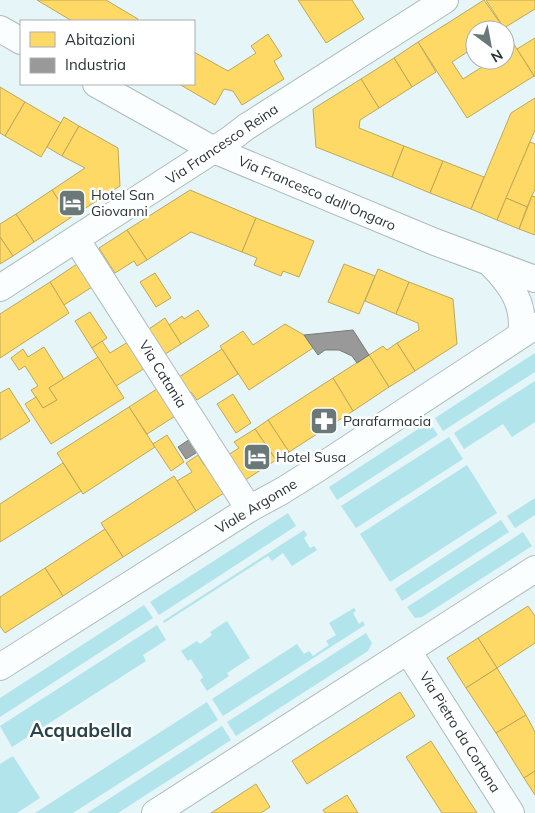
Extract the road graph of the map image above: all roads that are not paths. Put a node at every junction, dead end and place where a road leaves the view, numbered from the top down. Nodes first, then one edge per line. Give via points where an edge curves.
1 (445, 0) edge
2 (0, 29) edge
3 (20, 40) edge
4 (98, 85) edge
5 (214, 150) junction
6 (76, 239) junction
7 (490, 263) junction
8 (535, 280) edge
9 (0, 288) edge
10 (528, 330) edge
11 (249, 509) junction
12 (535, 569) edge
13 (408, 651) junction
14 (0, 667) edge
15 (155, 813) edge
16 (511, 813) edge

1 - 5 street, Via Francesco Reina
2 - 3 street
4 - 5 street, Via Francesco dall'Ongaro
5 - 6 street, Via Francesco Reina
5 - 7 street, Via Francesco dall'Ongaro
6 - 9 street, Via Francesco Reina
6 - 11 street, Via Catania
7 - 8 street, Via Francesco dall'Ongaro
7 - 10 street, Via Francesco dall'Ongaro via 514,294
10 - 11 street, Viale Argonne via 314,471
11 - 14 street, Viale Argonne
12 - 13 street
13 - 15 street
13 - 16 street, Via Pietro da Cortona

